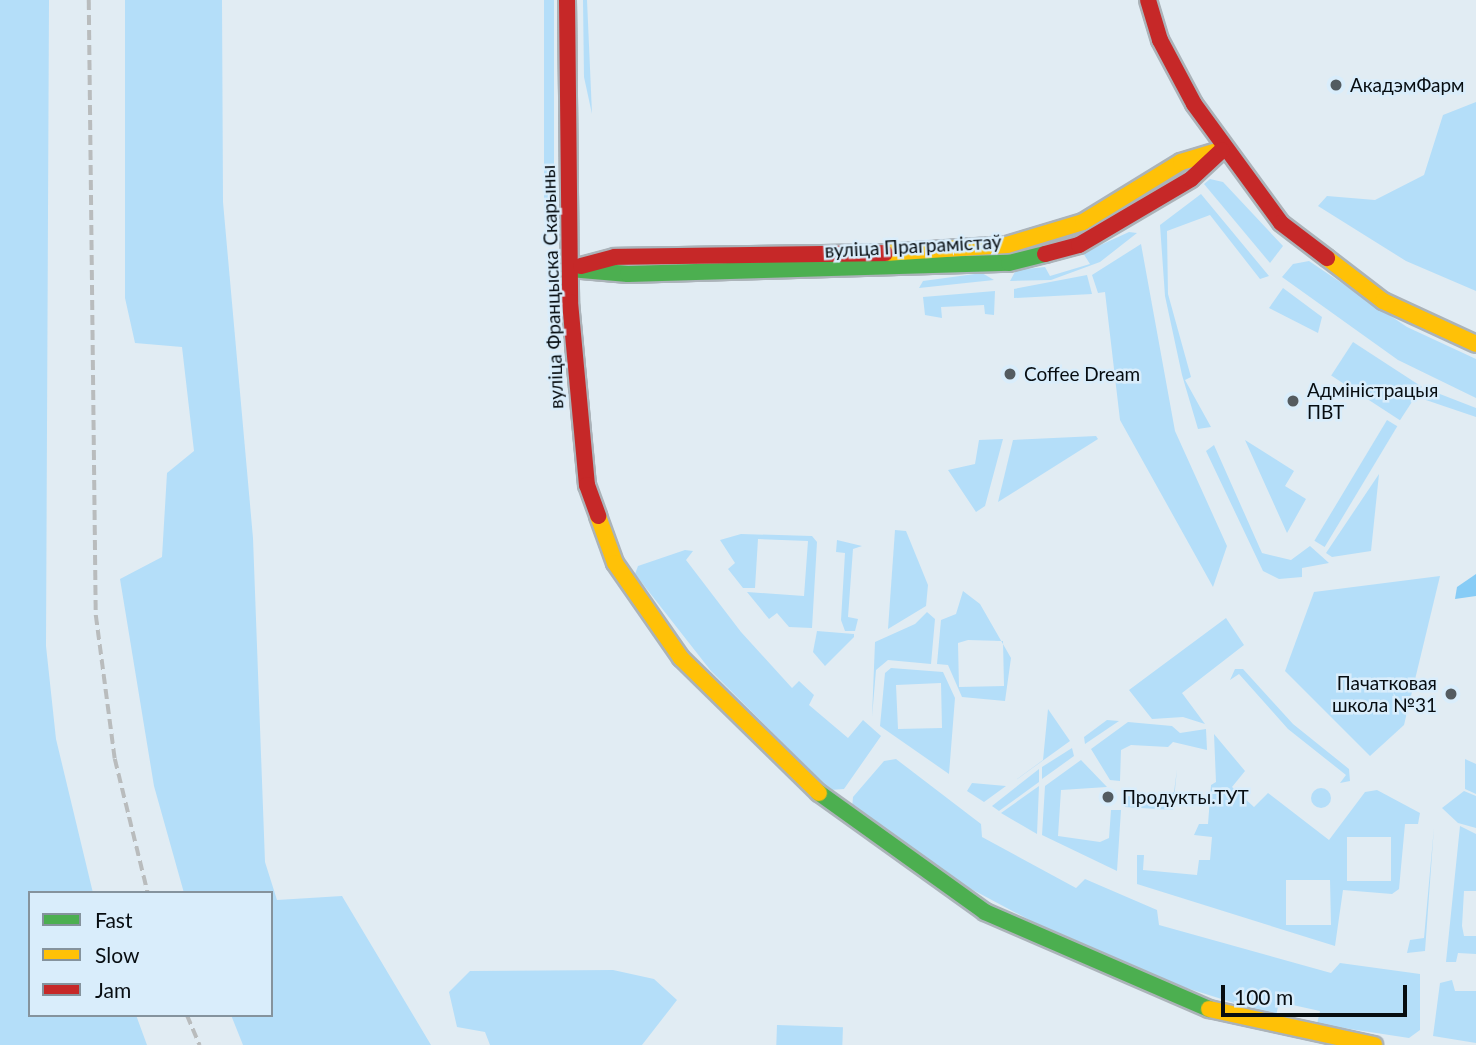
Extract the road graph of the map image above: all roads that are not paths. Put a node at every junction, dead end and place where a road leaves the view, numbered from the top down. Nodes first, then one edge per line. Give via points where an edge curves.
1 (567, 0) edge
2 (1148, 0) edge
3 (1222, 150) junction
4 (570, 269) junction
5 (1476, 344) edge
6 (1374, 1045) edge

1 - 4 main road, вуліца Францыска Скарыны
2 - 3 main road via 1160,40
3 - 4 main road, вуліца Праграмістаў via 1181,162 1083,222 1007,245 939,252 615,257
3 - 5 main road via 1281,223 1315,254 1383,301
4 - 6 main road, вуліца Францыска Скарыны via 574,389 602,537 681,658 770,748 881,845 1046,944 1202,1007

